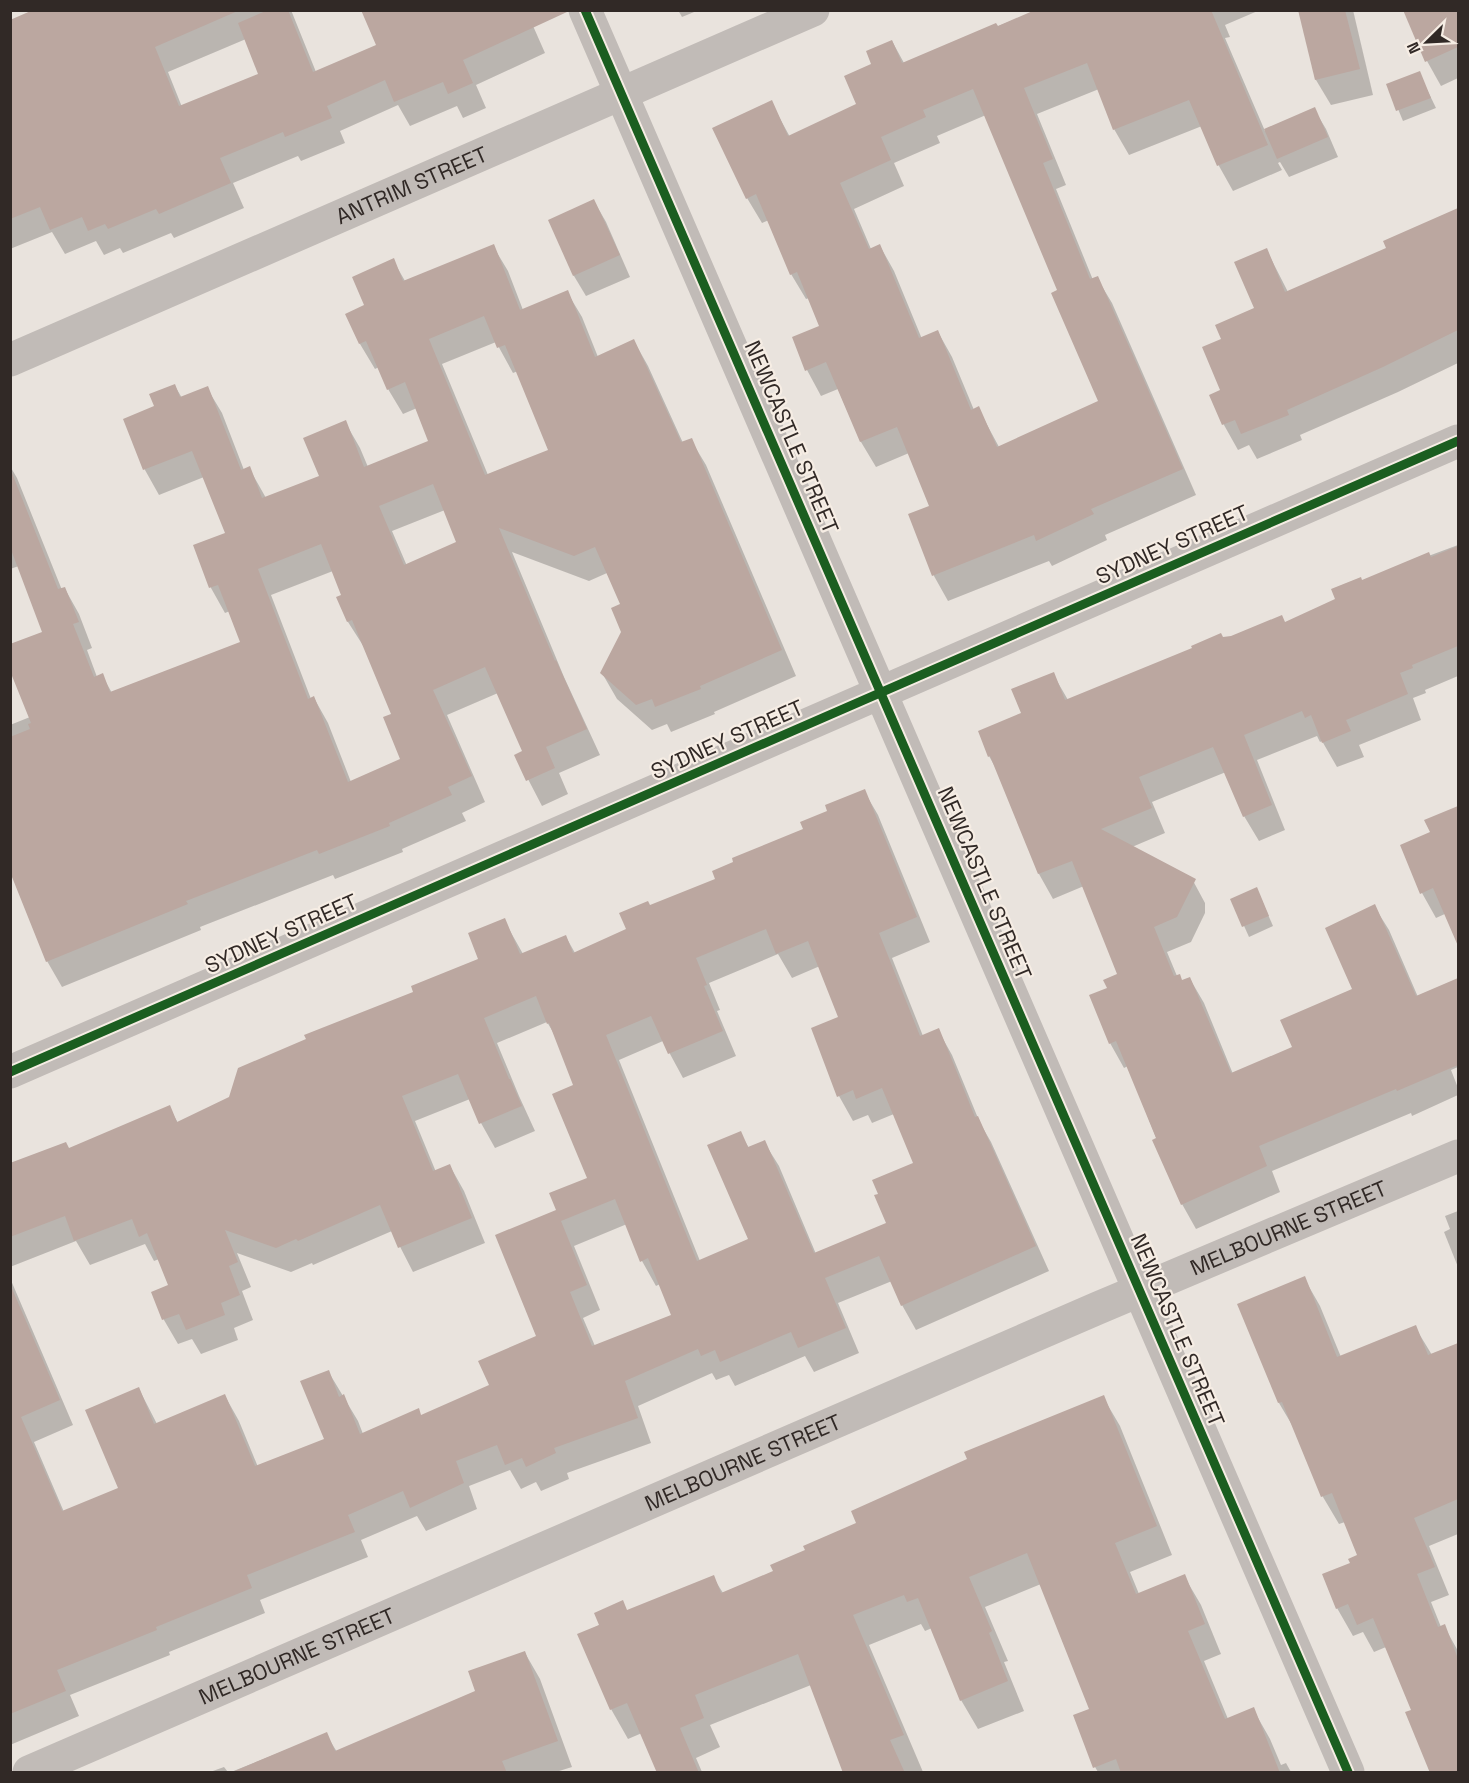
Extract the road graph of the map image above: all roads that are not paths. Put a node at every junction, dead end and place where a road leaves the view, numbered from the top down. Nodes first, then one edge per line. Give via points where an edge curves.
1 (585, 10) edge
2 (813, 10) edge
3 (621, 94) junction
4 (10, 360) edge
5 (1458, 441) edge
6 (881, 694) junction
7 (10, 1072) edge
8 (1458, 1156) edge
9 (1140, 1291) junction
10 (29, 1773) edge
11 (1348, 1773) edge

1 - 3 street, NEWCASTLE STREET
2 - 3 street, ANTRIM STREET
3 - 4 street, ANTRIM STREET
3 - 6 street, NEWCASTLE STREET
5 - 6 street, SYDNEY STREET
6 - 7 street, SYDNEY STREET
6 - 9 street, NEWCASTLE STREET
8 - 9 street, MELBOURNE STREET
9 - 10 street, MELBOURNE STREET
9 - 11 street, NEWCASTLE STREET

